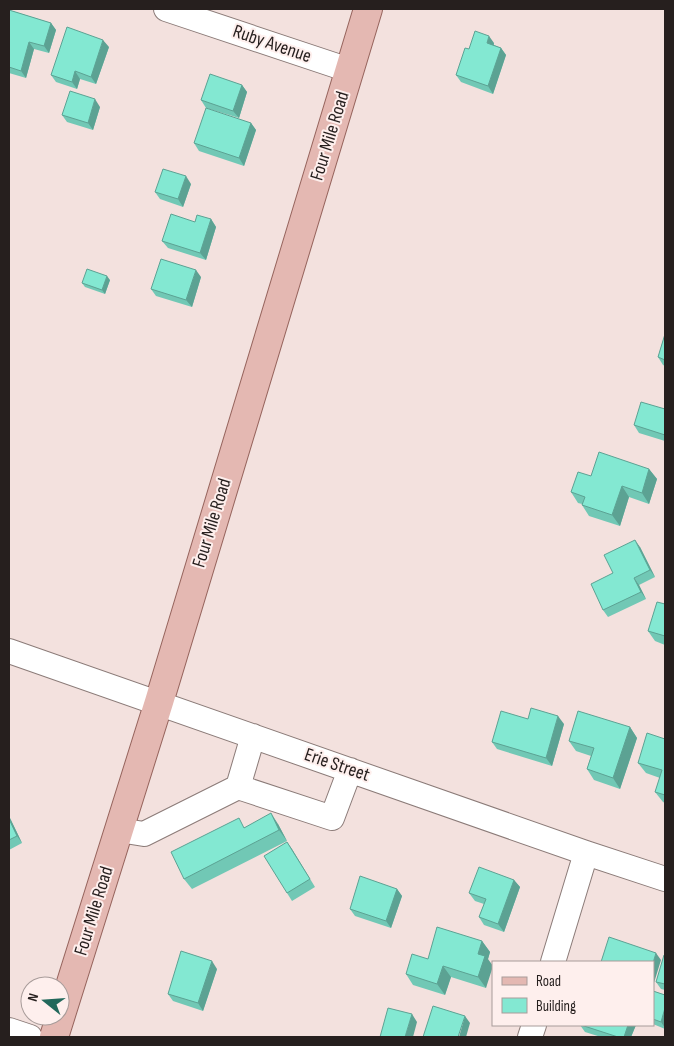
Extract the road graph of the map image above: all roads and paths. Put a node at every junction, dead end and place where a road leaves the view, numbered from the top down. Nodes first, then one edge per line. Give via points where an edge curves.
1 (166, 9) edge
2 (368, 9) edge
3 (350, 70) junction
4 (9, 651) edge
5 (159, 702) junction
6 (253, 736) junction
7 (350, 770) junction
8 (238, 787) junction
9 (119, 830) junction
10 (586, 853) junction
11 (665, 879) edge
12 (553, 961) edge
13 (9, 1030) edge
14 (30, 1037) edge
15 (54, 1037) edge

1 - 3 street, Ruby Avenue
2 - 3 main road, Four Mile Road
3 - 5 main road, Four Mile Road
4 - 5 street, Erie Street
5 - 6 street, Erie Street
5 - 9 main road, Four Mile Road
6 - 7 street, Erie Street
6 - 8 street
7 - 8 street via 332,818
7 - 10 street, Erie Street
8 - 9 street via 144,834
9 - 15 main road, Four Mile Road
10 - 11 street, Erie Street
10 - 12 street
13 - 14 street

